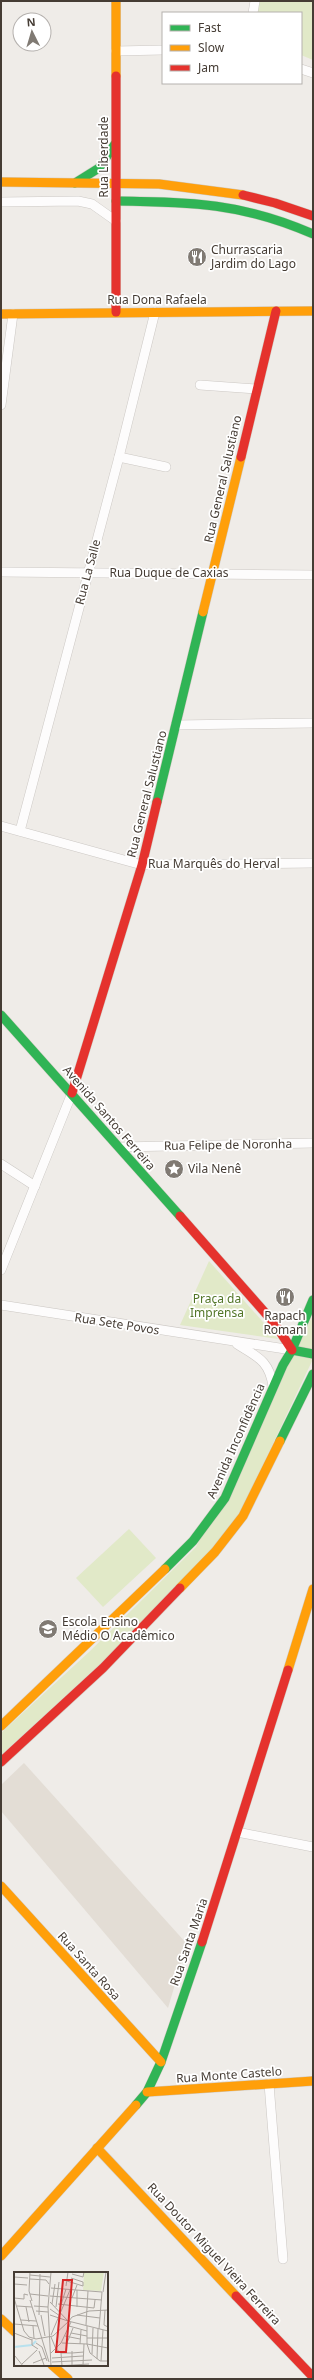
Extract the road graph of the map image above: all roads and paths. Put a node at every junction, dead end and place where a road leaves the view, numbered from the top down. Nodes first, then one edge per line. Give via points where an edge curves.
1 (116, 1) edge
2 (255, 1) edge
3 (253, 12) edge
4 (162, 50) edge
5 (116, 51) junction
6 (302, 69) edge
7 (313, 73) edge
8 (116, 143) junction
9 (1, 182) edge
10 (75, 183) junction
11 (116, 183) junction
12 (116, 201) junction
13 (1, 202) edge
14 (313, 216) edge
15 (116, 221) junction
16 (313, 234) edge
17 (276, 311) junction
18 (313, 311) edge
19 (116, 312) junction
20 (155, 312) junction
21 (1, 314) edge
22 (13, 314) junction
23 (200, 385) dead end
24 (257, 389) junction
25 (1, 405) edge
26 (119, 457) junction
27 (166, 467) dead end
28 (1, 572) edge
29 (88, 573) junction
30 (213, 574) junction
31 (313, 574) edge
32 (313, 723) edge
33 (176, 725) junction
34 (1, 826) edge
35 (20, 831) junction
36 (313, 864) edge
37 (142, 865) junction
38 (1, 1015) edge
39 (72, 1093) junction
40 (313, 1143) edge
41 (120, 1147) junction
42 (1, 1164) edge
43 (35, 1186) junction
44 (1, 1270) edge
45 (313, 1300) edge
46 (1, 1305) edge
47 (234, 1342) junction
48 (292, 1350) junction
49 (313, 1354) edge
50 (313, 1374) edge
51 (274, 1387) junction
52 (313, 1589) edge
53 (1, 1726) edge
54 (1, 1762) edge
55 (237, 1832) junction
56 (313, 1847) edge
57 (1, 1886) edge
58 (161, 2062) junction
59 (313, 2081) edge
60 (269, 2084) junction
61 (147, 2092) junction
62 (97, 2148) junction
63 (1, 2256) edge
64 (283, 2259) dead end
65 (1, 2319) edge
66 (14, 2331) edge
67 (53, 2366) edge
68 (313, 2377) edge
69 (68, 2379) edge

1 - 5 main road, Rua Liberdade
2 - 3 street
4 - 5 street
5 - 8 main road, Rua Liberdade
6 - 7 street
8 - 10 main road via 99,168
8 - 11 main road, Rua Liberdade
9 - 10 main road
10 - 11 main road
11 - 12 main road, Rua Liberdade
11 - 14 main road via 172,183 232,191 268,199
12 - 15 main road, Rua Liberdade
12 - 16 main road via 227,208 264,214
13 - 15 street via 78,201 92,204
15 - 19 main road, Rua Liberdade
17 - 18 main road, Rua Dona Rafaela
17 - 20 main road, Rua Dona Rafaela
17 - 24 main road, Rua General Salustiano
19 - 20 main road, Rua Dona Rafaela
19 - 22 main road, Rua Dona Rafaela
20 - 26 street, Rua La Salle
21 - 22 main road, Rua Dona Rafaela
22 - 25 street
23 - 24 street
24 - 30 main road, Rua General Salustiano
26 - 27 street
26 - 29 street, Rua La Salle
28 - 29 street, Rua Duque de Caxias
29 - 30 street, Rua Duque de Caxias
29 - 35 street, Rua La Salle
30 - 31 street, Rua Duque de Caxias
30 - 33 main road, Rua General Salustiano
32 - 33 street
33 - 37 main road, Rua General Salustiano
34 - 35 street, Rua Marquês do Herval
35 - 37 street, Rua Marquês do Herval
36 - 37 street, Rua Marquês do Herval
37 - 39 main road, Rua General Salustiano
38 - 39 main road, Avenida Santos Ferreira
39 - 41 main road, Avenida Santos Ferreira
39 - 43 street, Rua General Salustiano
40 - 41 street, Rua Felipe de Noronha
41 - 48 main road, Avenida Santos Ferreira via 275,1324
42 - 43 street
43 - 44 street, Rua General Salustiano
45 - 48 main road, Avenida Inconfidência
46 - 47 street, Rua Sete Povos
47 - 48 street, Rua Sete Povos
47 - 51 street, Rua Sete Povos via 263,1360 269,1368
48 - 49 main road
48 - 51 main road, Avenida Inconfidência
50 - 54 main road via 243,1516 215,1552 103,1668
51 - 53 main road, Avenida Inconfidência via 225,1498 211,1519 193,1541 135,1599
52 - 55 main road, Rua Santa Maria
55 - 56 street
55 - 58 main road, Rua Santa Maria
57 - 58 main road, Rua Santa Rosa
58 - 61 main road, Rua Santa Maria
59 - 60 main road, Rua Monte Castelo
60 - 61 main road, Rua Monte Castelo
60 - 64 street
61 - 62 main road, Rua Santa Maria
62 - 63 main road, Rua Santa Maria
62 - 68 main road, Rua Doutor Miguel Vieira Ferreira
65 - 66 main road
67 - 69 main road

